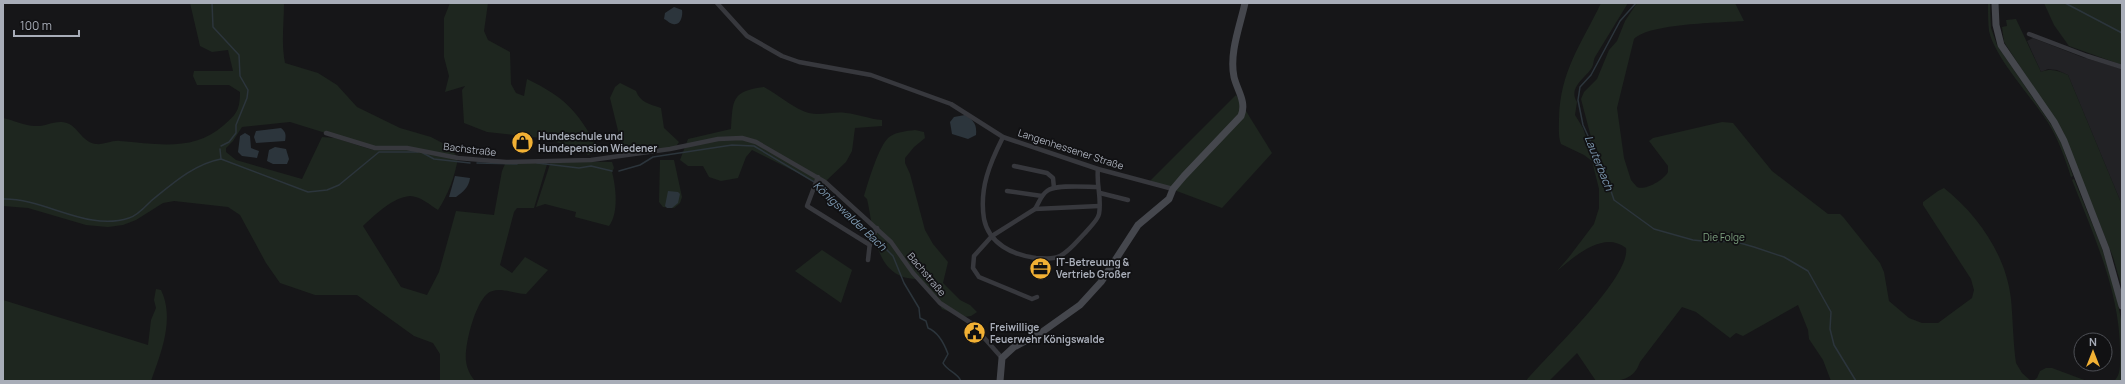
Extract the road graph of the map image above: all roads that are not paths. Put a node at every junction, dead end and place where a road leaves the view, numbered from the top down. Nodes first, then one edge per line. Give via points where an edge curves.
1 (717, 3) edge
2 (1246, 3) edge
3 (1995, 3) edge
4 (2029, 34) dead end
5 (2122, 67) edge
6 (326, 134) dead end
7 (1003, 137) junction
8 (1014, 166) dead end
9 (1098, 169) junction
10 (818, 179) junction
11 (1098, 187) junction
12 (1054, 188) junction
13 (1173, 190) junction
14 (1007, 191) dead end
15 (1100, 193) junction
16 (1042, 196) junction
17 (1128, 200) dead end
18 (1099, 206) junction
19 (1035, 209) junction
20 (878, 228) junction
21 (992, 236) junction
22 (870, 245) junction
23 (868, 260) dead end
24 (1037, 297) dead end
25 (2122, 306) edge
26 (1002, 358) junction
27 (1000, 381) edge

1 - 7 street, Langenhessener Straße via 748,36 782,56 799,62 871,74 944,102
2 - 13 street via 1233,61 1234,77 1243,104 1241,116
3 - 25 street via 2001,45 2054,122 2064,141 2106,249
4 - 5 street
6 - 10 street, Bachstraße via 375,148 407,148 458,158 506,162 591,160 670,149 718,139 742,138 756,142
7 - 9 street, Langenhessener Straße
7 - 21 street via 990,165 983,190 984,220
8 - 12 street via 1047,173 1052,178
9 - 11 street
9 - 13 street, Langenhessener Straße
10 - 20 street, Bachstraße
10 - 22 street via 807,206
11 - 12 street
11 - 15 street
12 - 16 street
13 - 26 street via 1169,199 1138,225 1101,282 1080,305 1042,332 1014,347
14 - 16 street
15 - 17 street
15 - 18 street
16 - 19 street
18 - 19 street
18 - 21 street via 1099,215 1068,251 1059,257 1044,258 1014,253 1000,246
19 - 21 street
20 - 22 street
20 - 26 street, Bachstraße via 940,303 971,323
21 - 24 street via 973,259 976,276 1032,299
22 - 23 street
26 - 27 street

